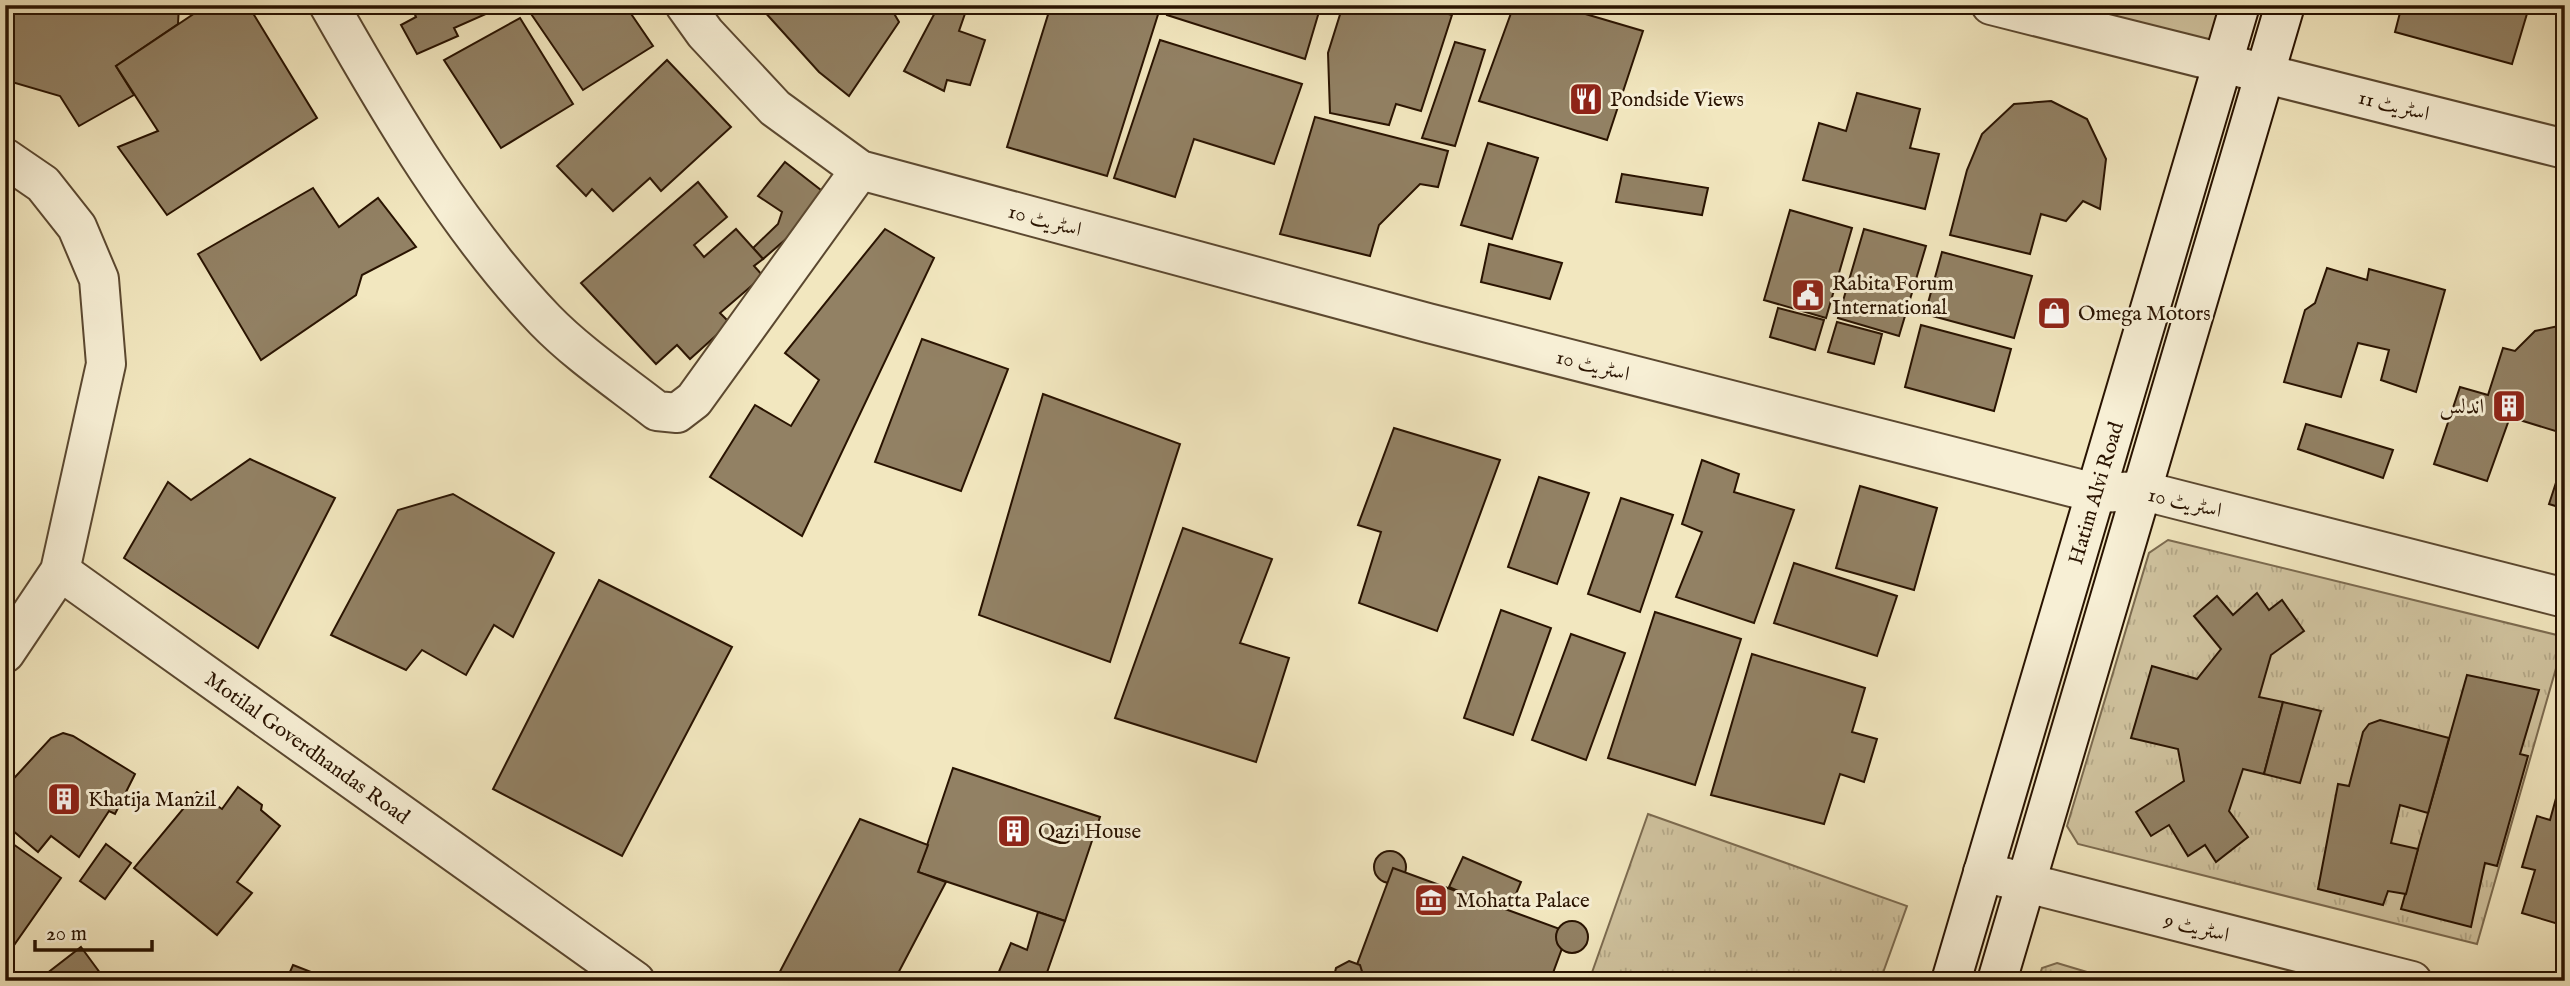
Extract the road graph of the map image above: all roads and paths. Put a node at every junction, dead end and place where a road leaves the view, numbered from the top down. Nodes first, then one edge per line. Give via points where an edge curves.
1 (328, 5) edge
2 (685, 5) edge
3 (1991, 5) edge
4 (2240, 5) edge
5 (2285, 5) edge
6 (2223, 62) junction
7 (2266, 72) junction
8 (2565, 149) edge
9 (5, 158) edge
10 (860, 170) junction
11 (2144, 491) junction
12 (2095, 493) junction
13 (60, 571) junction
14 (2565, 598) edge
15 (5, 653) edge
16 (1983, 872) junction
17 (2025, 884) junction
18 (635, 981) edge
19 (1951, 981) edge
20 (1997, 981) edge
21 (2412, 981) edge

1 - 10 street via 384,102 473,232 546,321 657,411 677,413 694,400
2 - 10 street, اسٹریٹ 10 via 775,108
3 - 6 street, اسٹریٹ 11
4 - 6 street, Hatim Alvi Road
5 - 7 street
6 - 7 street, اسٹریٹ 11
6 - 12 street, Hatim Alvi Road
7 - 8 street, اسٹریٹ 11
7 - 11 street
9 - 13 street via 43,184 77,227 99,279 106,364
10 - 12 street, اسٹریٹ 10 via 1428,323
11 - 12 street, اسٹریٹ 10
11 - 14 street, اسٹریٹ 10
11 - 17 street
12 - 16 street, Hatim Alvi Road
13 - 15 street
13 - 18 street, Motilal Goverdhandas Road
16 - 17 street, اسٹریٹ 9
16 - 19 street, Hatim Alvi Road
17 - 20 street
17 - 21 street, اسٹریٹ 9

